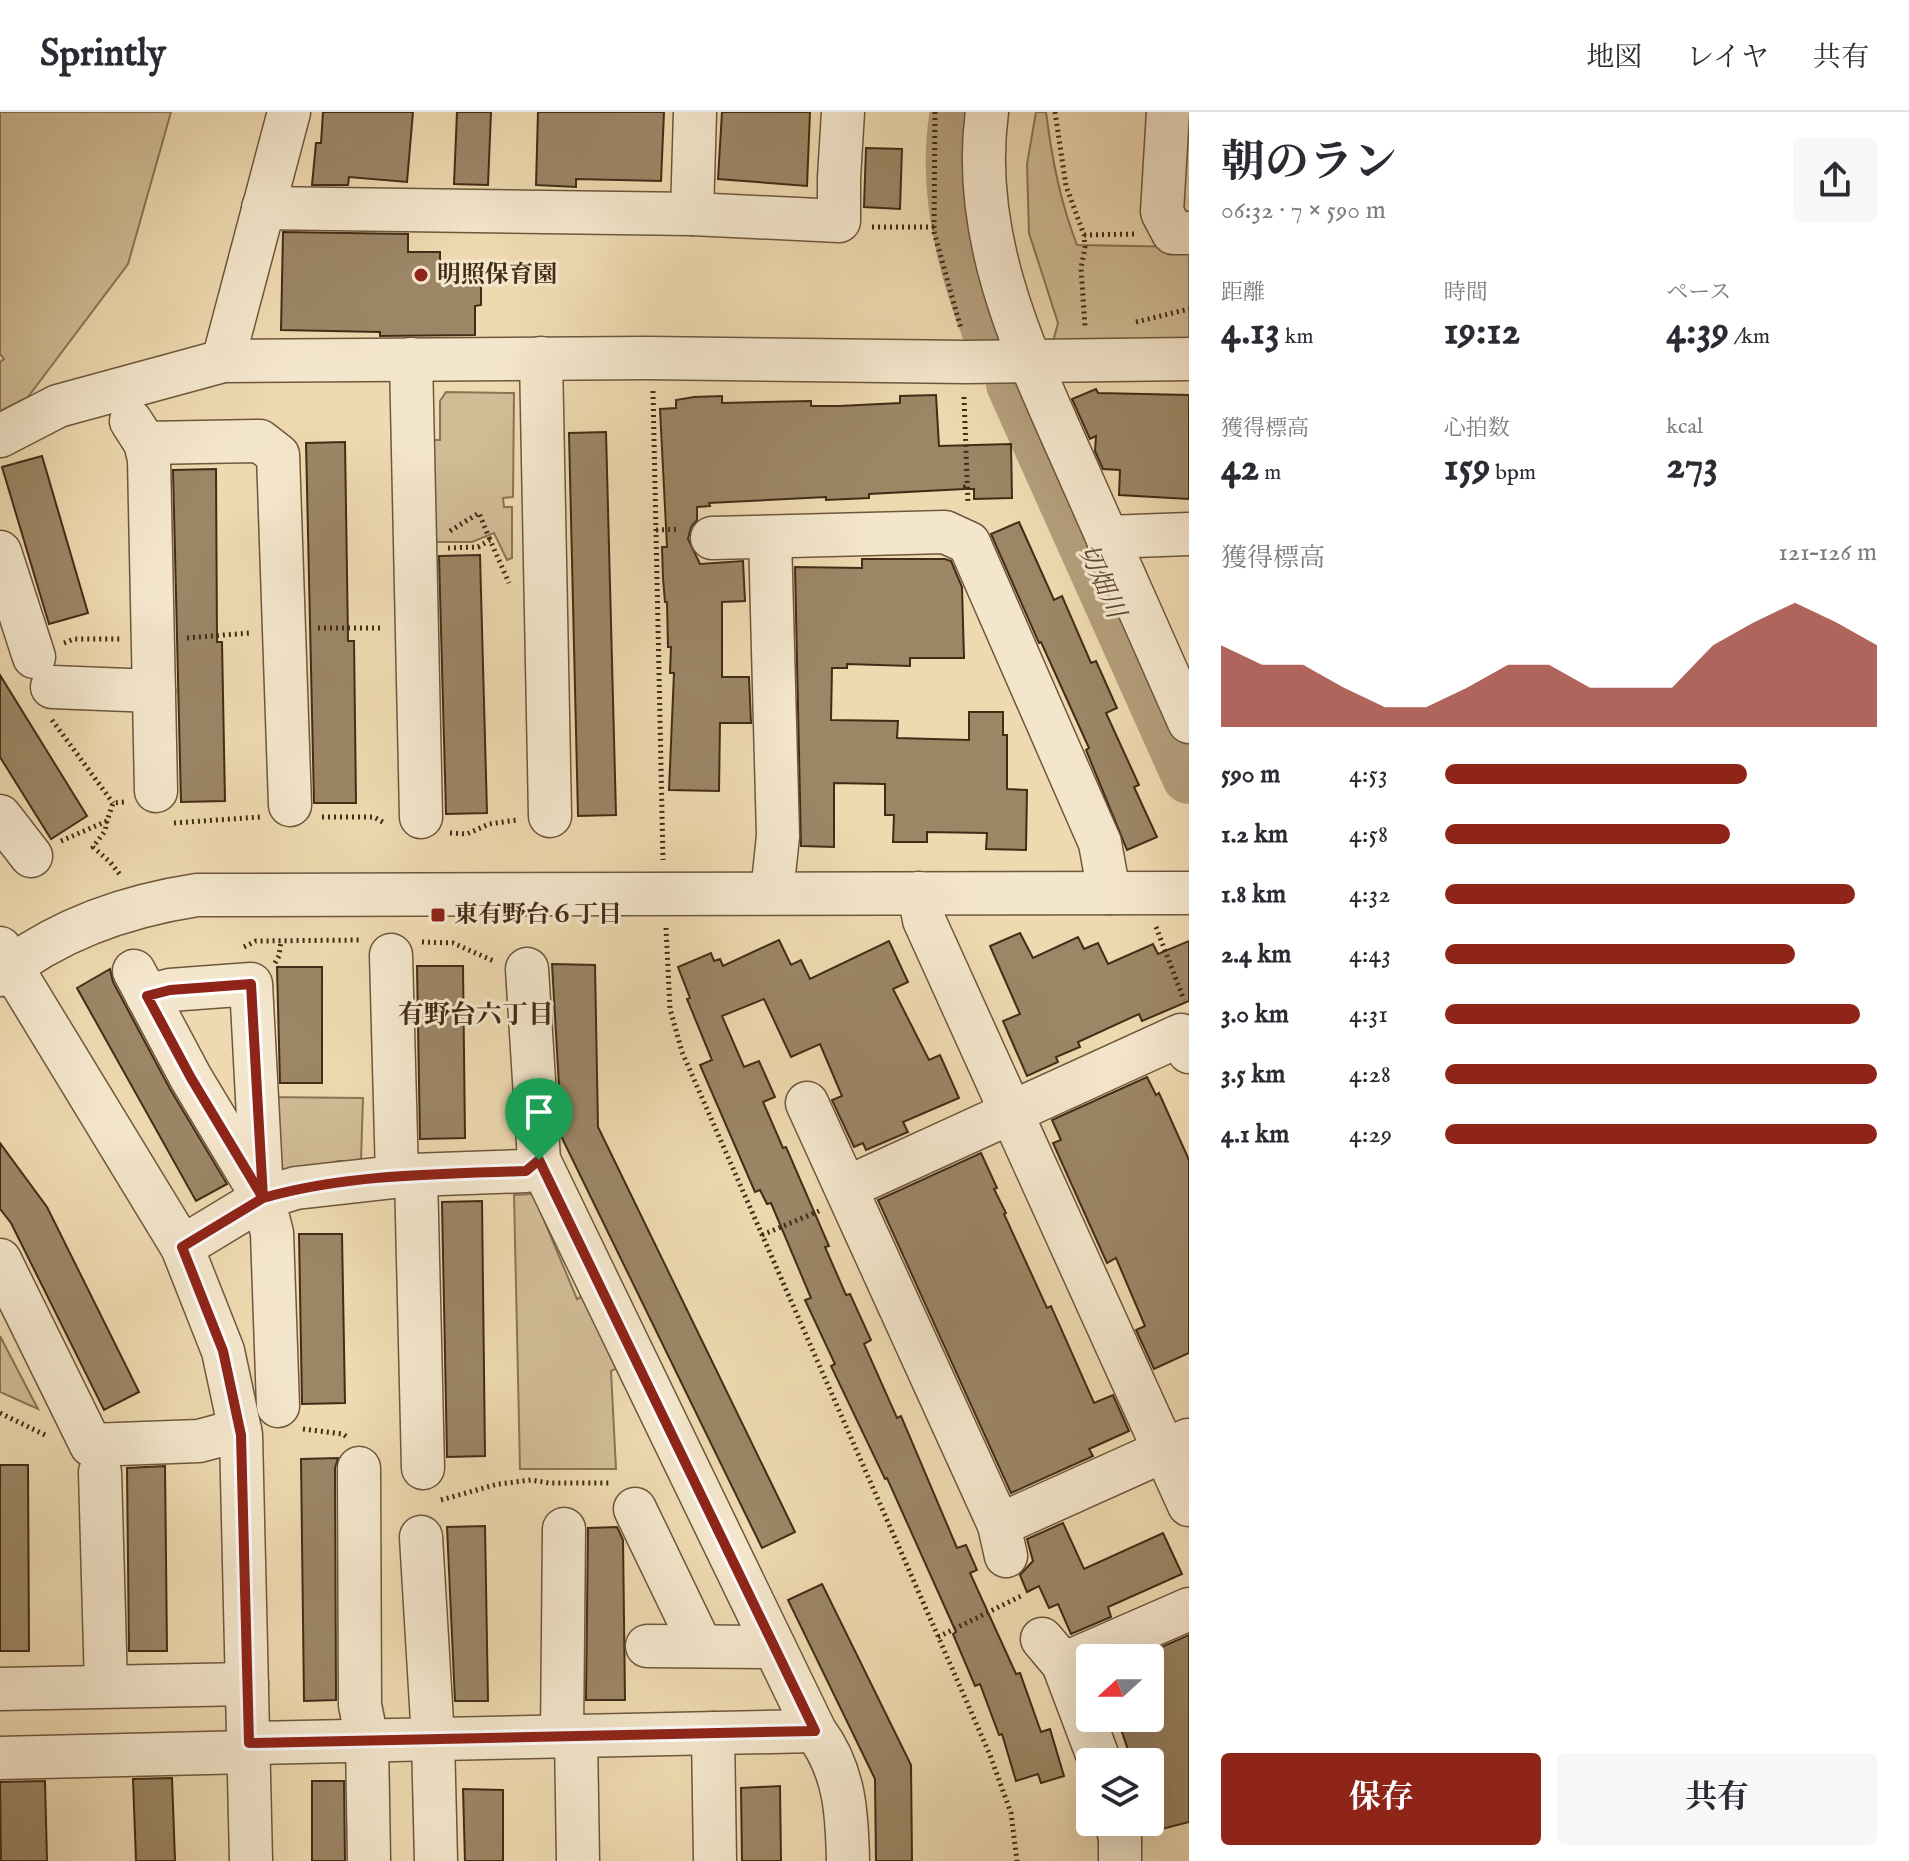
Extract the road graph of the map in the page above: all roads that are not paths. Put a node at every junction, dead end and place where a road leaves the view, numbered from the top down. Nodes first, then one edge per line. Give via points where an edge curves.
1 (289, 112) edge
2 (695, 112) edge
3 (843, 112) edge
4 (987, 112) edge
5 (1168, 112) edge
6 (263, 208) junction
7 (692, 214) junction
8 (1181, 233) edge
9 (541, 358) junction
10 (411, 359) junction
11 (1189, 359) edge
12 (223, 361) junction
13 (1030, 362) junction
14 (116, 390) junction
15 (0, 436) edge
16 (145, 443) junction
17 (1189, 534) edge
18 (770, 537) junction
19 (1107, 537) junction
20 (712, 538) dead end
21 (0, 552) edge
22 (154, 691) junction
23 (1189, 722) edge
24 (156, 791) dead end
25 (290, 805) dead end
26 (0, 816) edge
27 (550, 816) dead end
28 (421, 817) dead end
29 (31, 856) dead end
30 (772, 893) junction
31 (919, 893) junction
32 (1109, 893) junction
33 (1189, 893) edge
34 (392, 946) road end
35 (4, 963) edge
36 (527, 969) road end
37 (1189, 1052) edge
38 (807, 1103) dead end
39 (1011, 1113) junction
40 (539, 1160) junction
41 (406, 1175) junction
42 (848, 1193) junction
43 (263, 1198) junction
44 (182, 1247) junction
45 (0, 1260) edge
46 (278, 1406) dead end
47 (240, 1430) junction
48 (1177, 1445) edge
49 (356, 1455) road end
50 (100, 1472) dead end
51 (628, 1496) road end
52 (1189, 1505) edge
53 (564, 1529) dead end
54 (1189, 1609) edge
55 (647, 1646) dead end
56 (701, 1646) junction
57 (774, 1647) junction
58 (247, 1684) junction
59 (106, 1686) junction
60 (0, 1689) edge
61 (815, 1731) junction
62 (713, 1733) junction
63 (569, 1736) junction
64 (433, 1739) junction
65 (367, 1740) junction
66 (249, 1747) junction
67 (1094, 1748) edge
68 (0, 1758) edge
69 (1120, 1836) edge
70 (251, 1861) edge
71 (369, 1861) edge
72 (436, 1861) edge
73 (578, 1861) edge
74 (715, 1861) edge
75 (848, 1861) edge
76 (1120, 1861) edge

1 - 6 street
2 - 7 street
3 - 7 street via 839,221
4 - 13 street via 984,181 992,245
5 - 8 street via 1162,212
6 - 7 street
6 - 12 street
9 - 10 street
9 - 13 street
9 - 27 street
10 - 12 street
10 - 28 street via 421,548
11 - 13 street
12 - 14 street
13 - 19 street
14 - 15 street via 58,406
14 - 16 street
16 - 22 street
16 - 25 street via 260,441 278,455
17 - 19 street
18 - 20 street
18 - 30 street via 778,836
18 - 32 street via 945,532 969,543 1100,843
19 - 23 street
21 - 22 street via 44,686
22 - 24 street
26 - 29 street
30 - 31 street
30 - 35 street via 197,895 99,918
31 - 32 street
31 - 39 street via 923,919
32 - 33 street
34 - 41 street
35 - 44 street
36 - 40 street
37 - 39 street via 1181,1035
38 - 42 street
39 - 42 street
39 - 48 street
40 - 41 street via 526,1171
40 - 57 street
41 - 43 street via 296,1188
41 - 64 street via 426,1502
42 - 48 street via 1002,1540
43 - 43 street via 251,984 170,990 141,984
43 - 44 street
43 - 46 street via 272,1233
44 - 47 street via 223,1351
45 - 47 street via 91,1445 199,1441
47 - 58 street
48 - 52 street
49 - 65 street via 360,1705
50 - 59 street
51 - 56 street
53 - 63 street
54 - 67 street via 1053,1651
55 - 56 street
56 - 57 street
57 - 61 street
58 - 59 street
58 - 66 street
59 - 60 street
61 - 62 street
61 - 75 street via 826,1746 847,1805
62 - 63 street
62 - 74 street
63 - 64 street
63 - 73 street
64 - 65 street
64 - 72 street
65 - 66 street
65 - 71 street
66 - 68 street
66 - 70 street
69 - 76 street

